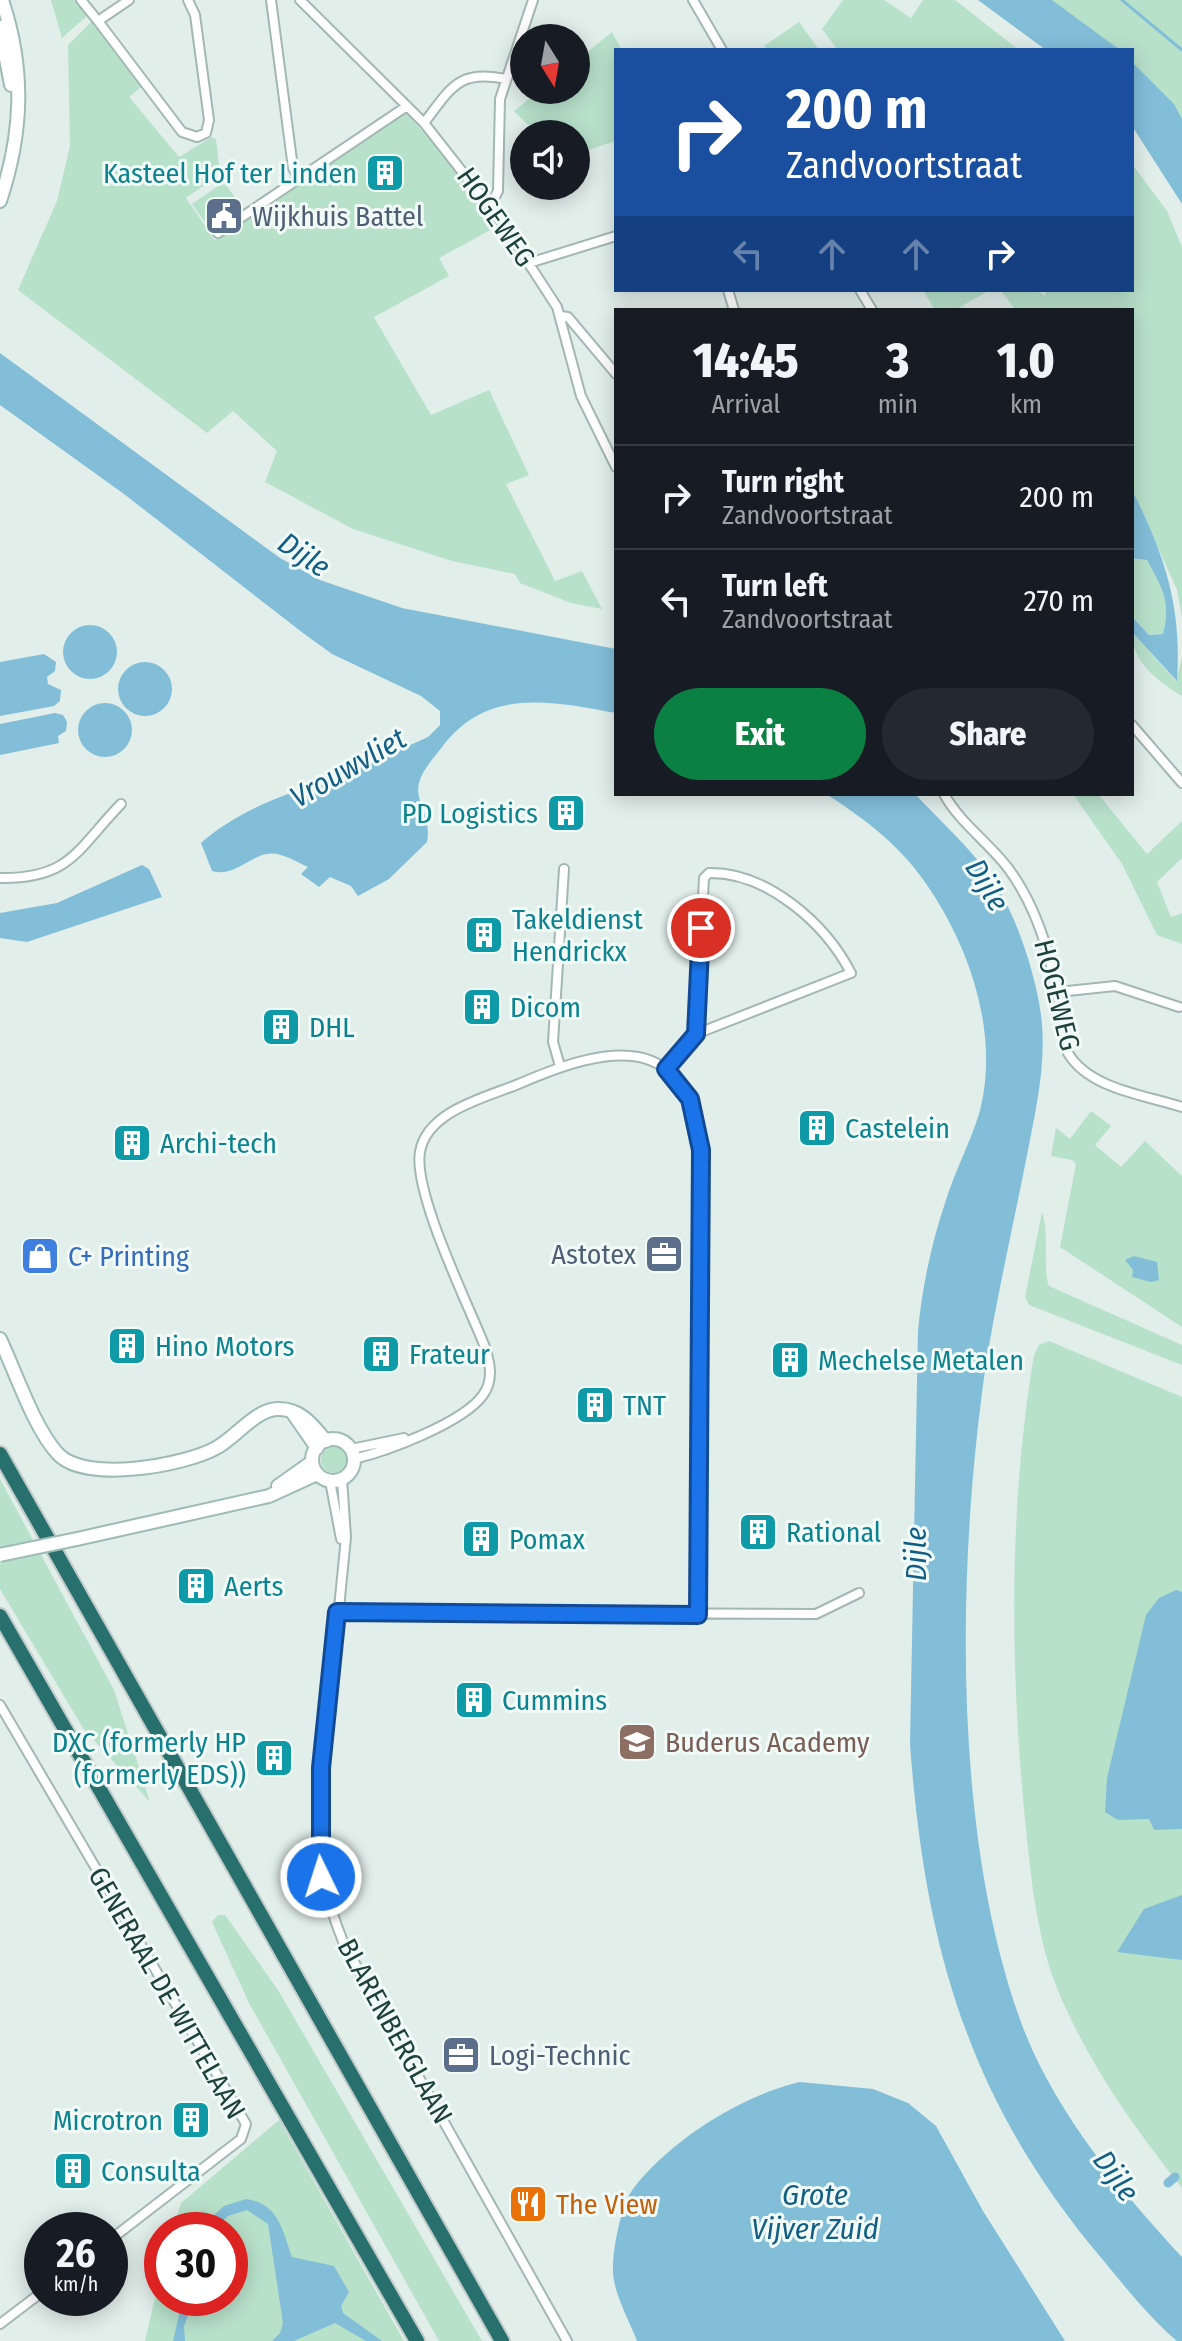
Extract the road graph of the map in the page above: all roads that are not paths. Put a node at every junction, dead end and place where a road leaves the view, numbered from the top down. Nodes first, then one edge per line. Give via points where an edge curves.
1 (2, 0) edge
2 (81, 0) edge
3 (129, 0) edge
4 (188, 0) edge
5 (271, 0) edge
6 (300, 0) edge
7 (533, 0) edge
8 (693, 0) edge
9 (98, 21) junction
10 (0, 27) edge
11 (721, 48) edge
12 (506, 79) junction
13 (407, 106) junction
14 (424, 123) junction
15 (10, 164) junction
16 (299, 179) junction
17 (0, 201) edge
18 (490, 206) junction
19 (218, 233) dead end
20 (614, 237) edge
21 (529, 263) junction
22 (561, 316) junction
23 (614, 372) edge
24 (614, 463) edge
25 (1134, 727) edge
26 (1182, 783) edge
27 (946, 796) edge
28 (121, 804) dead end
29 (564, 869) dead end
30 (0, 878) edge
31 (1058, 992) junction
32 (1179, 1007) dead end
33 (696, 1034) junction
34 (560, 1066) junction
35 (666, 1069) junction
36 (1182, 1107) edge
37 (0, 1339) edge
38 (321, 1444) junction
39 (0, 1454) edge
40 (353, 1454) junction
41 (315, 1468) junction
42 (336, 1480) junction
43 (0, 1555) edge
44 (859, 1593) dead end
45 (337, 1612) junction
46 (698, 1615) junction
47 (0, 1616) edge
48 (0, 1705) edge
49 (128, 2226) edge
50 (24, 2306) edge
51 (0, 2324) edge
52 (417, 2341) edge
53 (502, 2341) edge
54 (567, 2341) edge

1 - 15 street via 16,46 20,97
2 - 9 street
3 - 9 street
4 - 9 street via 195,15 209,120 202,136 182,132
5 - 16 street via 293,168
6 - 13 street, HOGEWEG
7 - 12 street
8 - 11 street
10 - 15 street via 11,76
12 - 14 street via 465,78 445,94
12 - 18 street via 500,99 498,191
13 - 14 street, HOGEWEG
13 - 16 street
14 - 18 street, HOGEWEG
15 - 17 street
16 - 19 street
18 - 21 street, HOGEWEG
20 - 21 street
21 - 22 street, HOGEWEG
22 - 23 street, HOGEWEG via 568,317
22 - 24 street, HOGEWEG via 581,396
25 - 26 street
27 - 31 street, HOGEWEG via 1026,898
28 - 30 street via 63,867
29 - 34 street via 553,1042
31 - 32 street via 1115,986
31 - 36 street, HOGEWEG via 1068,1053 1082,1072
33 - 33 street via 704,878 709,873 730,873 788,901 820,929 851,973
33 - 35 street
34 - 35 street via 627,1054
34 - 40 street via 451,1114 433,1126 422,1143 422,1187 490,1365 489,1381 475,1404 449,1421
35 - 46 street via 690,1099 701,1150
37 - 38 street via 56,1452 86,1470 196,1457 226,1443 268,1411 307,1419
38 - 40 street via 337,1440
38 - 41 street
39 - 53 highway
40 - 42 street via 351,1471
41 - 42 street
41 - 43 street, bridge via 250,1500
42 - 45 street, BLARENBERGLAAN via 343,1552
44 - 46 street via 816,1614
45 - 46 street
45 - 54 street, BLARENBERGLAAN via 319,1811 325,1900 344,1944
47 - 52 highway
48 - 49 street, GENERAAL DE WITTELAAN via 246,2124 241,2139
50 - 51 street

